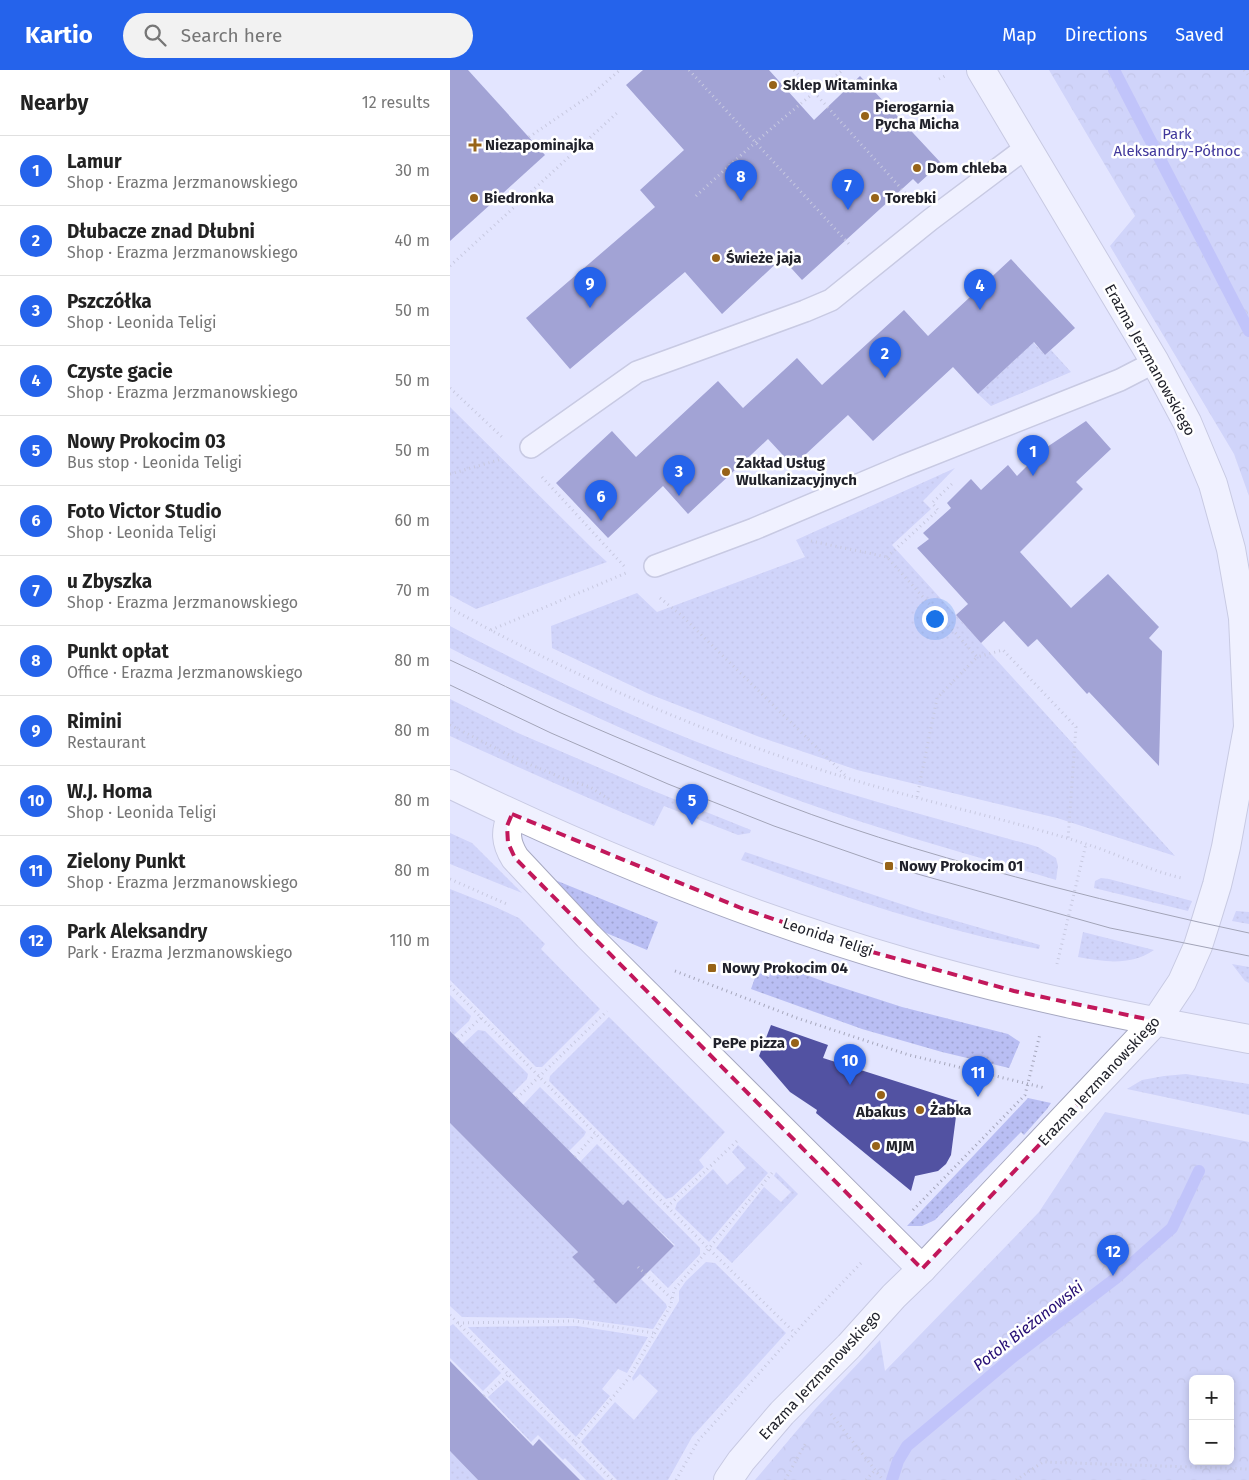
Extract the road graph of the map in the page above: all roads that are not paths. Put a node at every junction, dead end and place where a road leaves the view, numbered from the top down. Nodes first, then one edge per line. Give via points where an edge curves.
1 (981, 70) edge
2 (1027, 147) junction
3 (1155, 362) junction
4 (526, 450) road end
5 (655, 566) dead end
6 (450, 784) edge
7 (512, 814) junction
8 (1156, 1021) junction
9 (1249, 1039) edge
10 (922, 1269) junction
11 (728, 1480) edge

1 - 2 street, Erazma Jerzmanowskiego
2 - 3 street, Erazma Jerzmanowskiego
2 - 4 lane via 831,300 637,372
3 - 5 lane via 1120,380
3 - 8 street, Erazma Jerzmanowskiego via 1187,422 1214,484 1231,548 1243,618 1248,727 1226,846 1206,924 1182,982
6 - 7 street, Leonida Teligi
7 - 8 street, Leonida Teligi via 663,878 805,931 976,982
7 - 10 street via 506,834 515,858 588,936
8 - 9 street, Leonida Teligi
8 - 10 street, Erazma Jerzmanowskiego
10 - 11 street, Erazma Jerzmanowskiego via 782,1413

